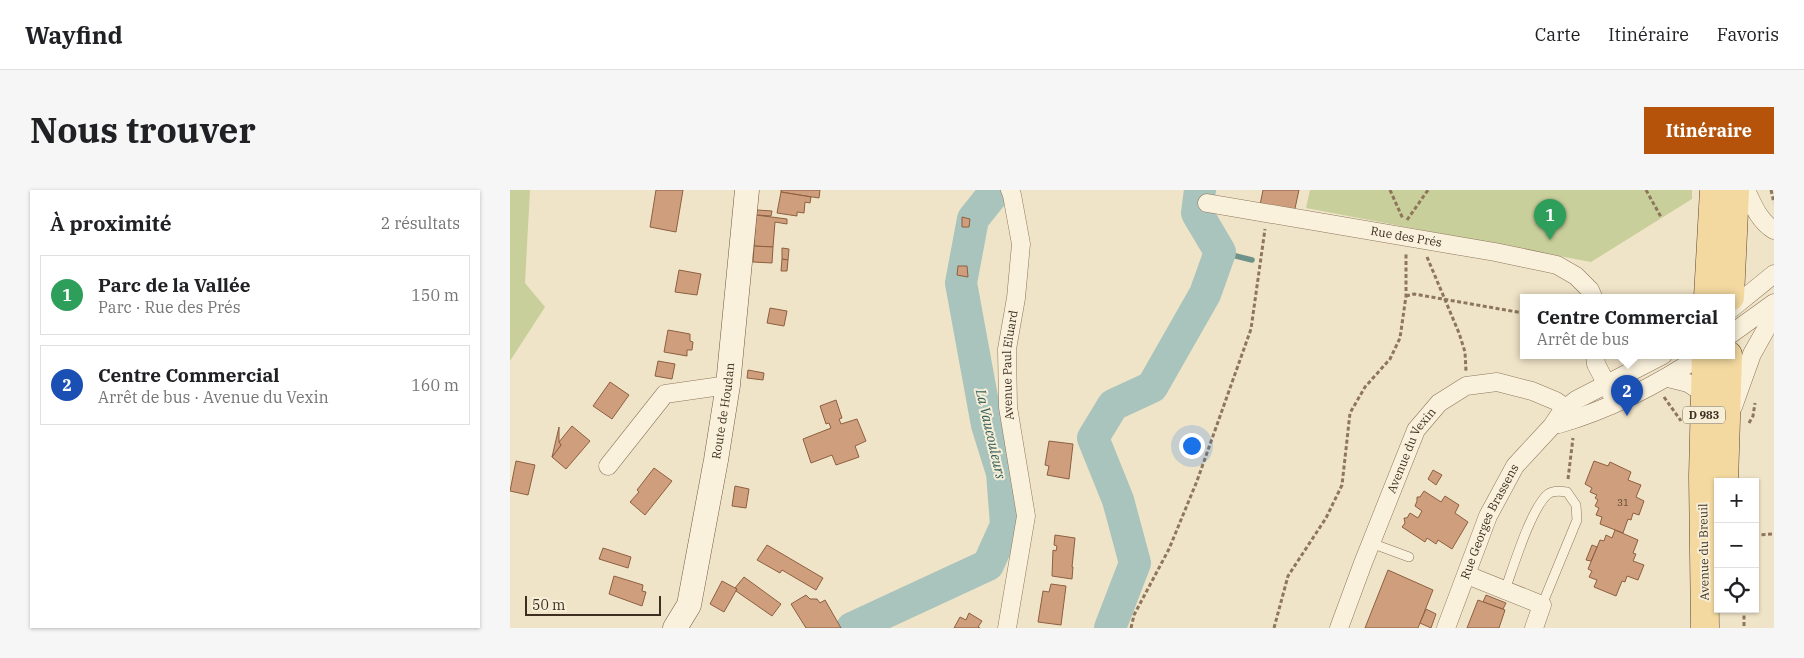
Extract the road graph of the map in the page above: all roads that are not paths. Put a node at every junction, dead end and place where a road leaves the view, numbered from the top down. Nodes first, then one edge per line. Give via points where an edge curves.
1 (747, 190) edge
2 (1714, 190) edge
3 (1735, 190) edge
4 (1746, 190) edge
5 (1011, 192) edge
6 (1207, 203) dead end
7 (1774, 230) edge
8 (1774, 274) edge
9 (1591, 294) edge
10 (1708, 294) edge
11 (1730, 294) edge
12 (1774, 303) edge
13 (1735, 306) edge
14 (1774, 315) edge
15 (1735, 331) edge
16 (1595, 359) edge
17 (1656, 359) edge
18 (1698, 359) edge
19 (1704, 359) edge
20 (1728, 359) edge
21 (1668, 378) junction
22 (728, 385) junction
23 (1607, 385) junction
24 (1705, 394) junction
25 (1615, 402) junction
26 (1573, 415) junction
27 (1725, 427) junction
28 (608, 466) dead end
29 (1714, 478) edge
30 (1714, 479) edge
31 (1371, 543) junction
32 (1408, 558) dead end
33 (1467, 575) junction
34 (1505, 590) junction
35 (1542, 605) junction
36 (1724, 613) edge
37 (675, 628) edge
38 (1007, 628) edge
39 (1339, 628) edge
40 (1446, 628) edge
41 (1534, 628) edge
42 (1705, 628) edge
43 (1724, 628) edge

1 - 22 street, Route de Houdan
2 - 10 main road
3 - 11 main road
4 - 7 street via 1760,216
5 - 38 street, Avenue Paul Eluard via 1021,244 1007,349 1008,407 1026,516
6 - 9 street, Rue des Prés via 1557,265 1576,276
8 - 13 street
12 - 15 street
14 - 27 street via 1752,354
16 - 23 street
17 - 23 street
18 - 21 street
19 - 24 main road, D 983
20 - 27 main road, Avenue du Breuil
21 - 24 street via 1688,383
21 - 25 street
22 - 28 street via 664,394
22 - 37 street, Route de Houdan via 689,605
23 - 25 street
23 - 26 street via 1587,394
24 - 30 main road, D 983
25 - 26 street
26 - 31 street, Avenue du Vexin via 1556,401 1497,382 1466,386 1439,403 1416,430
26 - 33 street, Rue Georges Brassens via 1552,426 1515,466 1488,516
27 - 29 main road, Avenue du Breuil
30 - 42 main road, Avenue du Breuil / D 983
31 - 32 lane
31 - 39 street, Avenue du Vexin
33 - 34 street
33 - 40 street, Rue Georges Brassens
34 - 35 street
34 - 35 lane via 1534,513 1548,493 1567,492 1576,505 1577,520
35 - 41 street
36 - 43 main road, Avenue du Breuil

